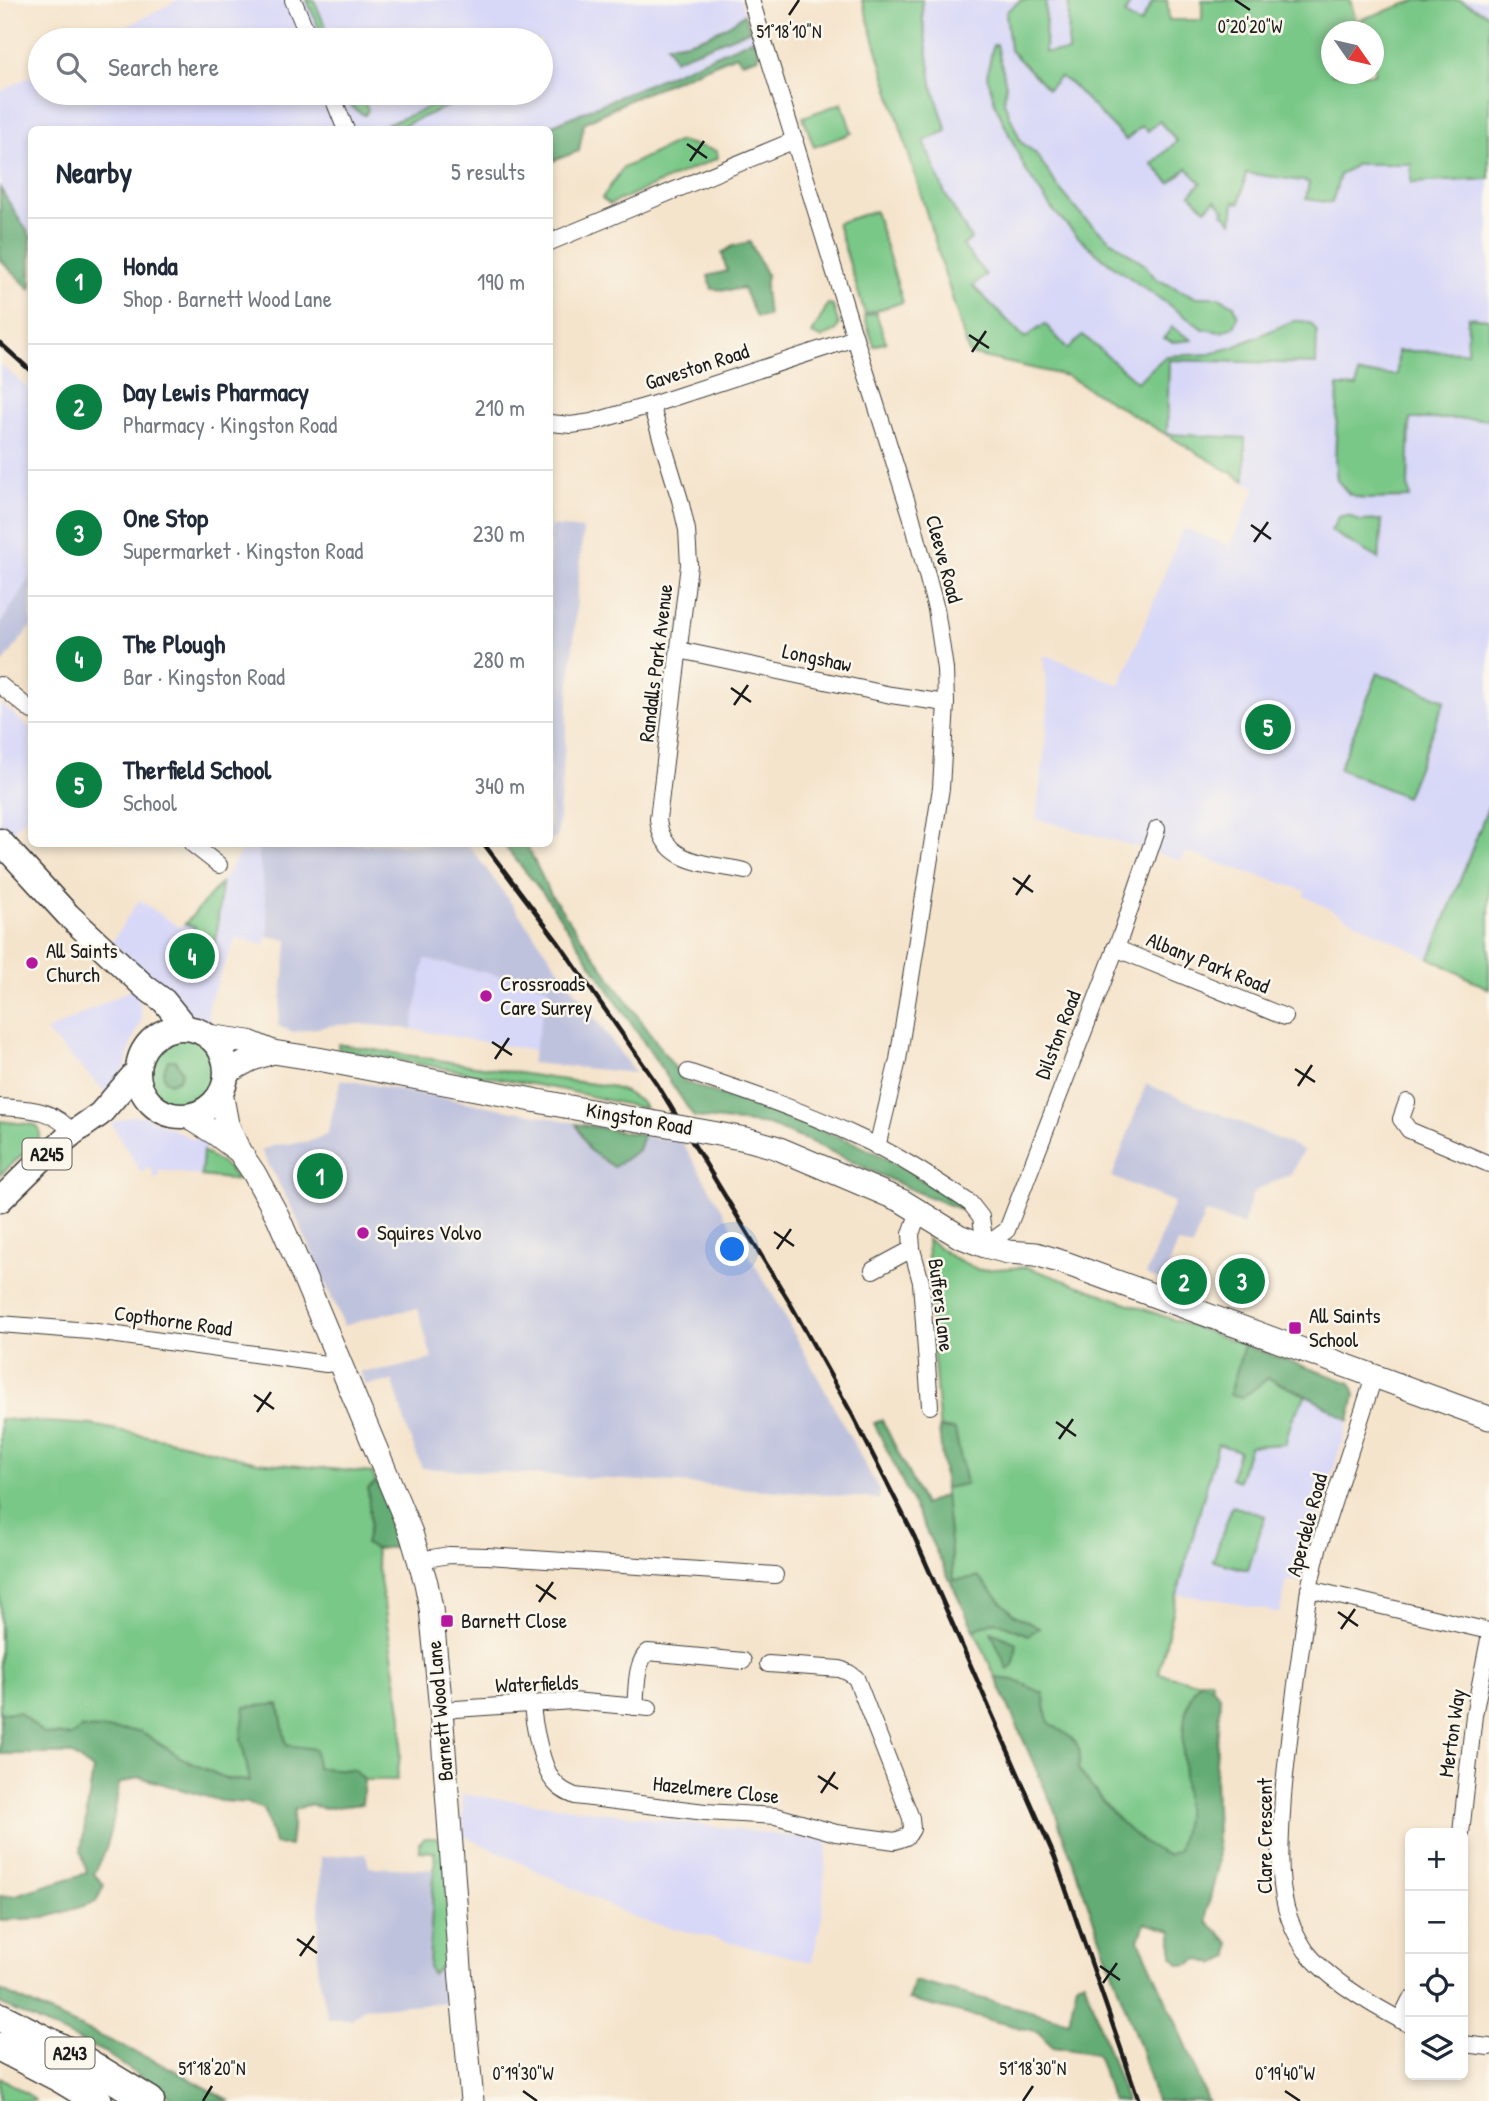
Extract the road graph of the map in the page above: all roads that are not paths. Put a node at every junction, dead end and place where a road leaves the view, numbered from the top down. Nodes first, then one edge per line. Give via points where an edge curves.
1 (293, 0) edge
2 (751, 0) edge
3 (305, 28) edge
4 (336, 105) edge
5 (344, 126) edge
6 (795, 139) junction
7 (553, 241) edge
8 (855, 338) junction
9 (651, 405) junction
10 (553, 423) edge
11 (679, 650) junction
12 (0, 685) edge
13 (946, 703) junction
14 (28, 708) edge
15 (1157, 829) dead end
16 (0, 841) edge
17 (196, 847) edge
18 (219, 865) dead end
19 (745, 871) dead end
20 (1115, 948) junction
21 (145, 987) junction
22 (1285, 1017) dead end
23 (197, 1032) junction
24 (148, 1044) junction
25 (273, 1052) junction
26 (138, 1070) junction
27 (688, 1072) dead end
28 (223, 1083) junction
29 (1407, 1101) dead end
30 (0, 1107) edge
31 (158, 1109) junction
32 (100, 1114) junction
33 (187, 1116) junction
34 (73, 1133) junction
35 (877, 1147) junction
36 (239, 1151) junction
37 (1489, 1164) edge
38 (0, 1200) edge
39 (919, 1211) junction
40 (985, 1246) junction
41 (912, 1249) junction
42 (873, 1270) dead end
43 (0, 1324) edge
44 (340, 1362) junction
45 (1374, 1377) junction
46 (930, 1406) dead end
47 (1489, 1418) edge
48 (420, 1560) junction
49 (775, 1575) dead end
50 (1309, 1589) junction
51 (1489, 1631) edge
52 (1489, 1639) edge
53 (743, 1661) dead end
54 (768, 1664) dead end
55 (532, 1703) junction
56 (441, 1710) junction
57 (1462, 1828) edge
58 (0, 2017) edge
59 (1405, 2022) edge
60 (1468, 2045) edge
61 (0, 2047) edge
62 (1489, 2047) edge
63 (99, 2101) edge
64 (150, 2101) edge
65 (472, 2101) edge

1 - 3 street
2 - 6 street, Cleeve Road
4 - 5 street
6 - 7 street
6 - 8 street, Cleeve Road
8 - 9 street, Gaveston Road
8 - 13 street, Cleeve Road via 936,608
9 - 10 street, Gaveston Road via 583,424
9 - 11 street, Randalls Park Avenue via 687,530 689,565
11 - 13 street, Longshaw
11 - 19 street, Randalls Park Avenue via 659,830 676,854 686,859
12 - 14 street
13 - 35 street, Cleeve Road via 941,788 898,1060
15 - 20 street, Dilston Road
16 - 21 main road via 68,915
17 - 18 street
20 - 22 street, Albany Park Road
20 - 40 street, Dilston Road via 1007,1230
21 - 23 main road
21 - 24 main road via 152,999
23 - 24 main road via 172,1029
23 - 25 main road, Kingston Road via 249,1042
23 - 28 main road via 222,1052
24 - 26 main road
25 - 28 main road via 250,1060
25 - 39 main road, Kingston Road, bridge via 746,1139 849,1177
26 - 31 main road via 142,1092
26 - 32 main road, A245
27 - 35 street via 790,1108
28 - 33 main road via 207,1109
28 - 36 main road, Barnett Wood Lane via 227,1124
29 - 37 street via 1401,1119 1409,1130
30 - 34 street via 47,1113
31 - 32 main road, A245
31 - 33 main road
32 - 34 main road, A245
33 - 36 main road, Barnett Wood Lane
34 - 38 main road, A245
35 - 40 street via 970,1203 981,1217
36 - 44 main road, Barnett Wood Lane via 278,1217
39 - 40 main road, Kingston Road
39 - 41 street, Buffers Lane via 911,1234
40 - 45 main road, Kingston Road via 1058,1261
41 - 42 street
41 - 46 street, Buffers Lane via 921,1282
43 - 44 street, Copthorne Road via 89,1331 326,1364
44 - 48 main road, Barnett Wood Lane
45 - 47 main road, Kingston Road
45 - 50 street, Aperdele Road
48 - 49 street via 487,1556
48 - 56 main road, Barnett Wood Lane via 431,1608
50 - 51 street, Aperdele Road
50 - 59 street, Clare Crescent via 1282,1817 1286,1909 1306,1951 1322,1968
52 - 57 street, Merton Way via 1474,1715
53 - 55 street, Waterfields via 648,1652 640,1666 642,1708 573,1701
54 - 55 street, Hazelmere Close via 840,1670 856,1678 911,1818 912,1829 906,1838 895,1841 836,1833 776,1816 575,1796 553,1782 547,1770
55 - 56 street, Waterfields
56 - 65 main road, Barnett Wood Lane
58 - 64 highway, A243
60 - 62 street
61 - 63 highway, A243

